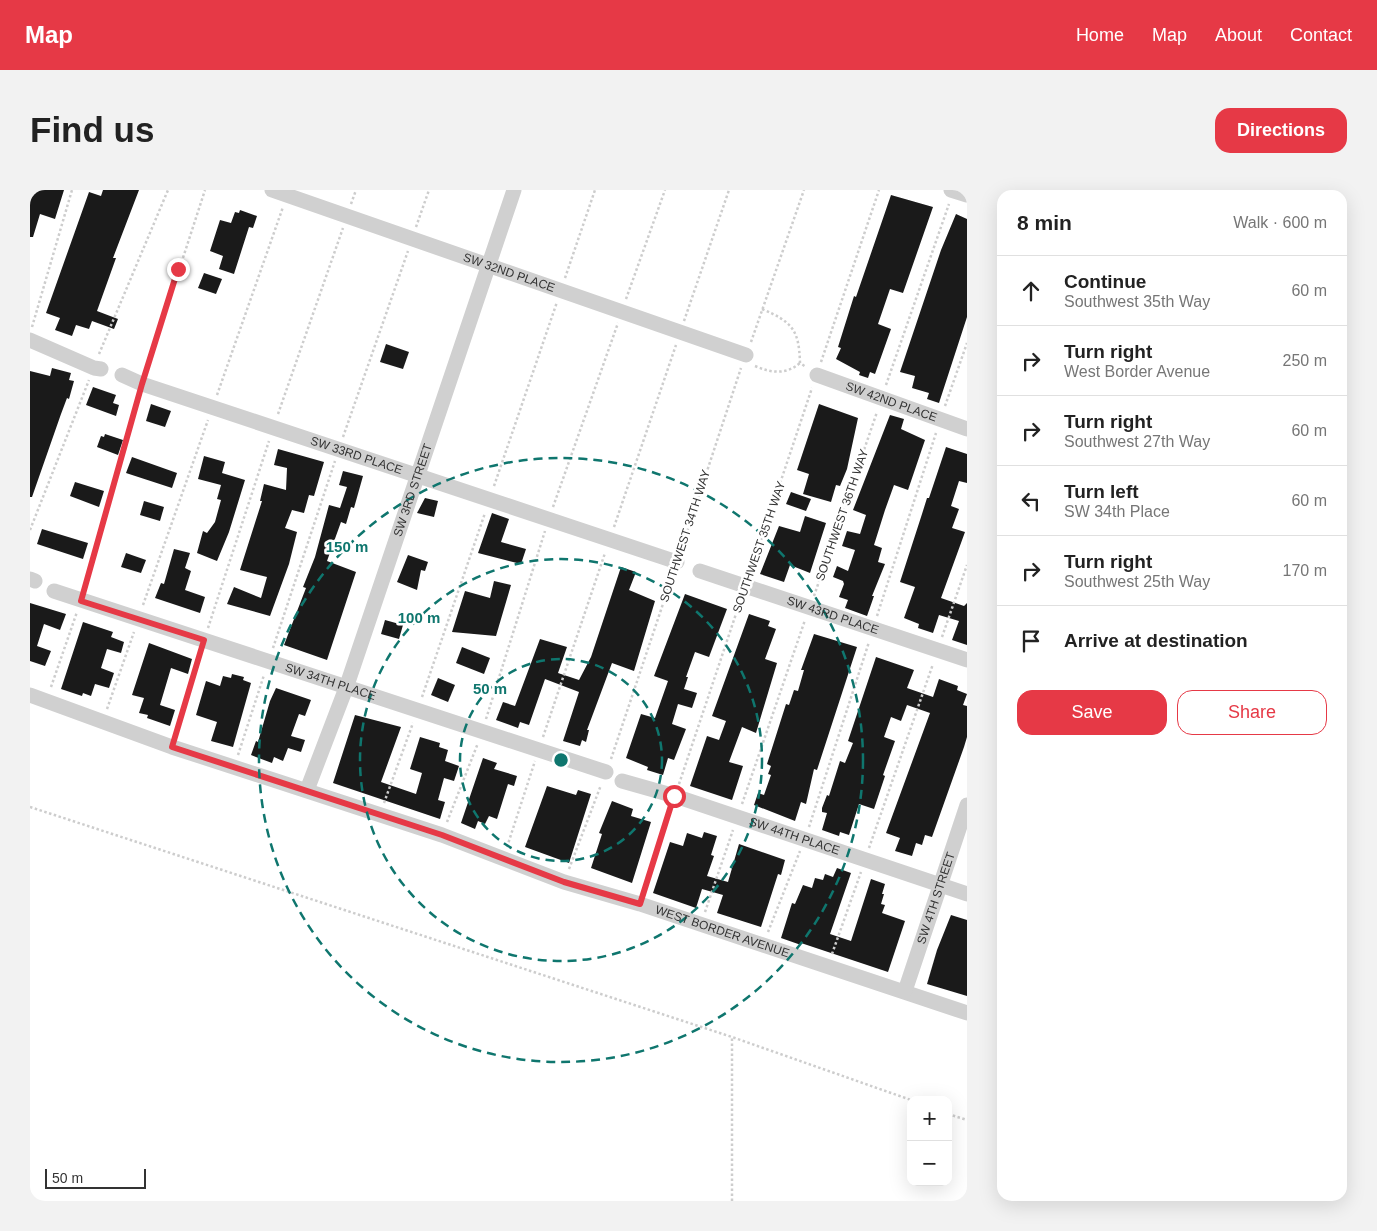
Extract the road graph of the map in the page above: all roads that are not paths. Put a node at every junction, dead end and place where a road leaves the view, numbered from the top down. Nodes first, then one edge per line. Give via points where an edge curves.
1 (272, 190) edge
2 (514, 190) edge
3 (487, 265) junction
4 (30, 340) edge
5 (746, 355) road end
6 (101, 369) dead end
7 (122, 375) dead end
8 (816, 375) road end
9 (967, 429) edge
10 (418, 476) junction
11 (677, 562) road end
12 (700, 570) dead end
13 (54, 591) dead end
14 (967, 660) edge
15 (346, 688) junction
16 (30, 695) edge
17 (606, 772) road end
18 (622, 781) dead end
19 (307, 790) junction
20 (967, 805) edge
21 (940, 884) junction
22 (967, 894) edge
23 (905, 991) junction
24 (967, 1013) edge

1 - 3 street, SW 32ND PLACE
2 - 3 street, SW 3RD STREET
3 - 5 street, SW 32ND PLACE
3 - 10 street, SW 3RD STREET
4 - 6 street
7 - 10 street, SW 33RD PLACE
8 - 9 street, SW 42ND PLACE
10 - 11 street, SW 33RD PLACE
10 - 15 street, SW 3RD STREET
12 - 14 street, SW 43RD PLACE
13 - 15 street, SW 34TH PLACE
15 - 17 street, SW 34TH PLACE
15 - 19 street, SW 3RD STREET
16 - 19 street, WEST BORDER AVENUE via 172,747
18 - 21 street, SW 44TH PLACE
19 - 23 street, WEST BORDER AVENUE via 564,882
20 - 21 street, SW 4TH STREET
21 - 22 street, SW 44TH PLACE
21 - 23 street, SW 4TH STREET
23 - 24 street, WEST BORDER AVENUE

